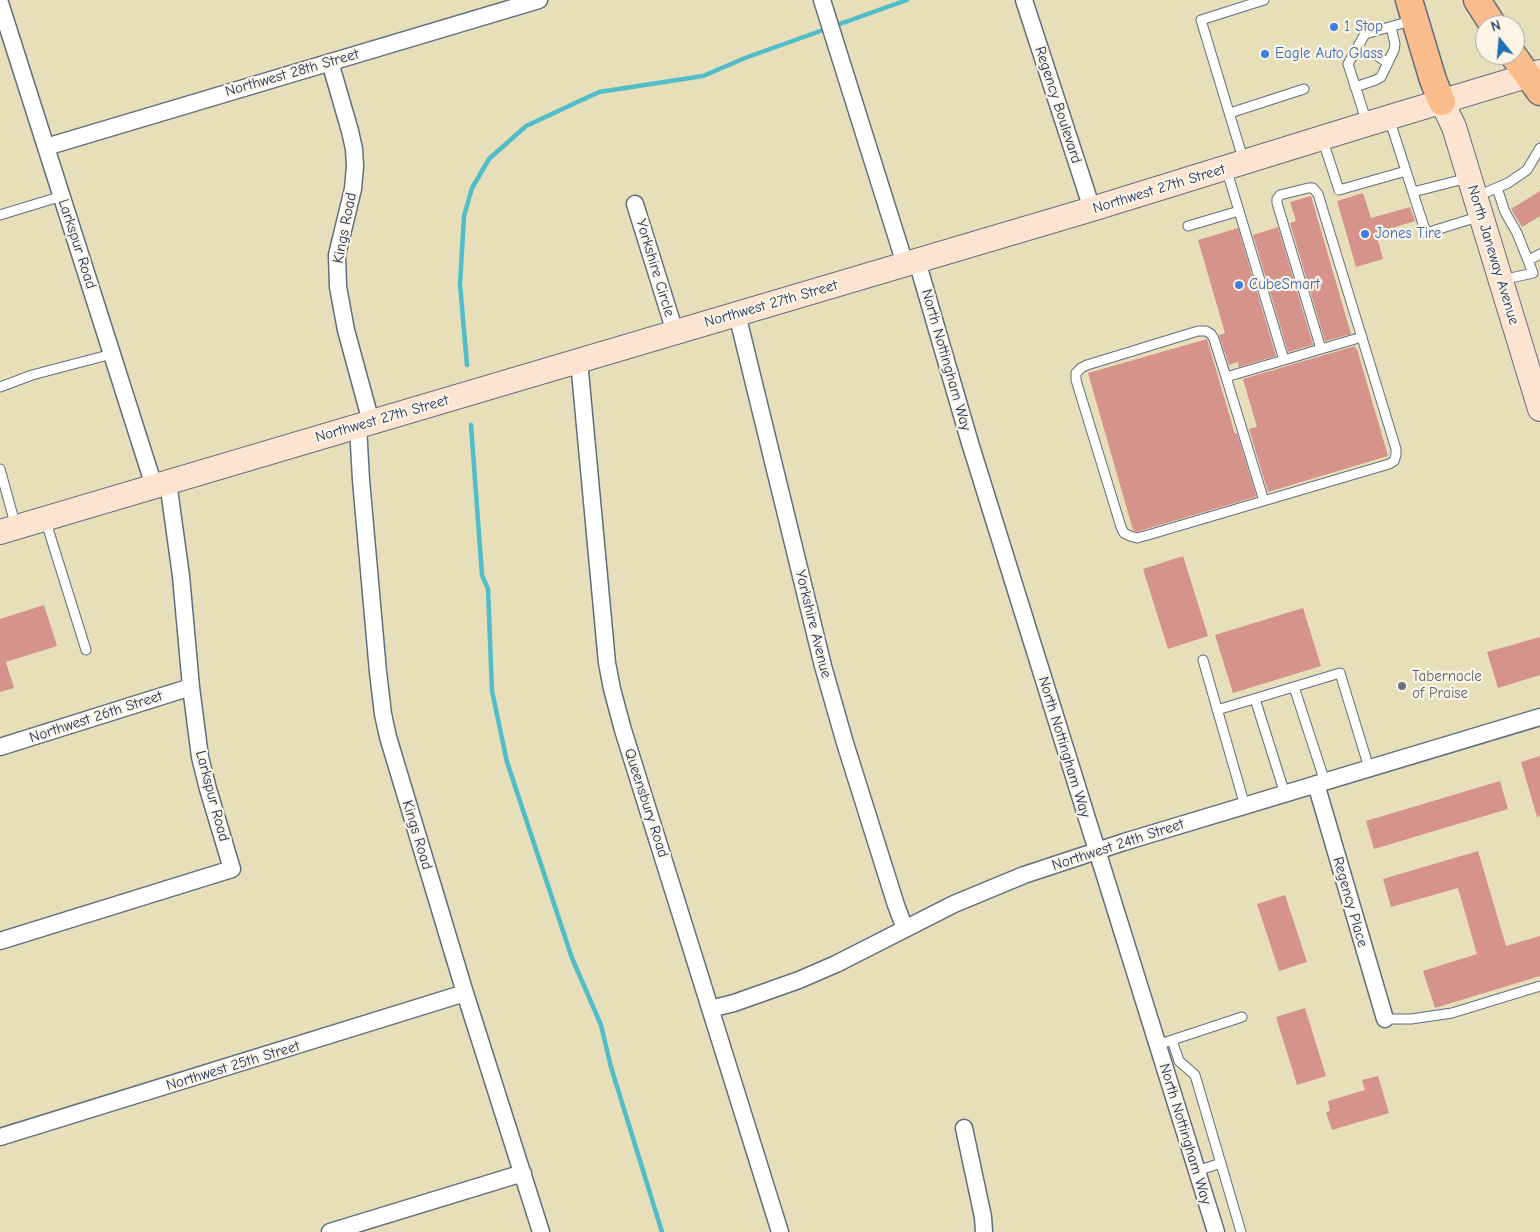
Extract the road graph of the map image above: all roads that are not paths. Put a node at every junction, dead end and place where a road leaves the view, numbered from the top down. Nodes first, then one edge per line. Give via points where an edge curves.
1 (539, 0) edge
2 (822, 0) edge
3 (1024, 0) edge
4 (1264, 0) edge
5 (1477, 0) edge
6 (0, 3) edge
7 (1412, 10) edge
8 (1487, 15) edge
9 (1391, 27) junction
10 (1379, 57) dead end
11 (330, 62) junction
12 (1388, 63) junction
13 (1530, 74) edge
14 (1355, 87) junction
15 (1304, 89) dead end
16 (1442, 102) junction
17 (1230, 113) junction
18 (1378, 120) junction
19 (1322, 138) junction
20 (46, 147) junction
21 (1540, 148) edge
22 (1235, 165) junction
23 (1406, 171) junction
24 (1497, 188) junction
25 (1413, 192) junction
26 (62, 196) junction
27 (1475, 196) junction
28 (635, 204) dead end
29 (1092, 209) junction
30 (1239, 210) junction
31 (0, 215) edge
32 (1188, 226) dead end
33 (1540, 254) edge
34 (1529, 260) junction
35 (911, 262) junction
36 (1501, 281) junction
37 (737, 314) junction
38 (675, 332) junction
39 (1362, 337) junction
40 (1321, 349) junction
41 (112, 354) junction
42 (579, 360) junction
43 (1284, 360) junction
44 (1226, 377) junction
45 (0, 387) edge
46 (1538, 397) edge
47 (365, 424) junction
48 (0, 469) edge
49 (161, 484) junction
50 (1264, 501) junction
51 (44, 518) junction
52 (8, 529) edge
53 (86, 650) dead end
54 (1203, 660) dead end
55 (191, 687) junction
56 (1294, 687) junction
57 (1255, 699) junction
58 (1217, 710) junction
59 (1540, 717) edge
60 (0, 747) edge
61 (1369, 768) junction
62 (1321, 783) junction
63 (1285, 794) junction
64 (1245, 806) junction
65 (1096, 851) junction
66 (905, 929) junction
67 (0, 941) edge
68 (1540, 986) edge
69 (465, 993) junction
70 (710, 1009) junction
71 (1242, 1017) dead end
72 (1385, 1019) joint
73 (1165, 1042) junction
74 (964, 1128) dead end
75 (0, 1137) edge
76 (1221, 1163) junction
77 (1197, 1171) junction
78 (523, 1173) junction
79 (330, 1232) edge
80 (542, 1232) edge
81 (780, 1232) edge
82 (984, 1232) edge
83 (1216, 1232) edge
84 (1241, 1232) edge

1 - 11 street, Northwest 28th Street
2 - 35 street, North Nottingham Way
3 - 29 street, Regency Boulevard
4 - 17 lane via 1201,20
5 - 8 main road
6 - 20 street, Larkspur Road
7 - 9 lane
7 - 16 main road
9 - 12 lane via 1395,44
9 - 14 lane via 1365,34 1361,48 1348,64
10 - 12 lane
11 - 20 street, Northwest 28th Street
11 - 47 street, Kings Road via 354,149 353,189 337,255 338,287
12 - 14 lane via 1376,80
13 - 16 main road, Northwest 27th Street
14 - 18 lane
15 - 17 lane
16 - 18 main road, Northwest 27th Street
16 - 27 main road, North Janeway Avenue via 1454,127
17 - 22 lane
18 - 19 main road, Northwest 27th Street
18 - 23 lane
19 - 22 main road, Northwest 27th Street
19 - 23 lane via 1339,190
20 - 26 street, Larkspur Road
21 - 24 lane via 1526,170
22 - 29 main road, Northwest 27th Street
22 - 30 lane
23 - 25 lane
24 - 27 lane
24 - 34 lane
25 - 27 lane
25 - 27 lane via 1426,233
26 - 31 lane
26 - 41 street, Larkspur Road
27 - 36 main road, North Janeway Avenue
28 - 38 street, Yorkshire Circle
29 - 35 main road, Northwest 27th Street
30 - 32 lane
30 - 43 lane
33 - 34 lane
34 - 36 lane via 1533,273
35 - 37 main road, Northwest 27th Street
35 - 65 street, North Nottingham Way
36 - 46 main road, North Janeway Avenue
37 - 38 main road, Northwest 27th Street
37 - 66 street, Yorkshire Avenue via 823,666
38 - 42 main road, Northwest 27th Street
39 - 40 lane
39 - 40 lane via 1318,194 1313,188 1286,194 1280,196 1277,203
39 - 50 lane via 1396,449 1394,461
40 - 43 lane
41 - 45 lane
41 - 49 street, Larkspur Road
42 - 47 main road, Northwest 27th Street
42 - 70 street, Queensbury Road via 606,663 622,730
43 - 44 lane
44 - 50 lane
44 - 50 lane via 1214,339 1206,331 1086,364 1076,373 1124,533 1137,538 1148,536
47 - 49 main road, Northwest 27th Street
47 - 69 street, Kings Road via 365,534 383,714
48 - 52 lane
49 - 51 main road, Northwest 27th Street
49 - 55 street, Larkspur Road via 181,576
51 - 52 main road, Northwest 27th Street
51 - 53 lane
54 - 58 lane
55 - 60 street, Northwest 26th Street
55 - 67 street, Larkspur Road via 200,757 232,869
56 - 57 lane
56 - 61 lane via 1340,673
56 - 62 lane
57 - 58 lane
57 - 63 lane
58 - 64 lane
59 - 61 street, Northwest 24th Street
61 - 62 street, Northwest 24th Street
62 - 63 street, Northwest 24th Street
62 - 72 street, Regency Place
63 - 64 street, Northwest 24th Street
64 - 65 street, Northwest 24th Street
65 - 66 street, Northwest 24th Street via 992,887
65 - 73 street, North Nottingham Way
66 - 70 street, Northwest 24th Street via 798,980
68 - 72 lane via 1452,1013
69 - 75 street, Northwest 25th Street
69 - 78 street, Kings Road
70 - 81 street, Queensbury Road
71 - 73 lane
73 - 76 lane via 1195,1075
73 - 77 street, North Nottingham Way
74 - 82 street
76 - 77 lane
76 - 84 lane
77 - 83 street, North Nottingham Way
78 - 79 street
78 - 80 street, Kings Road

